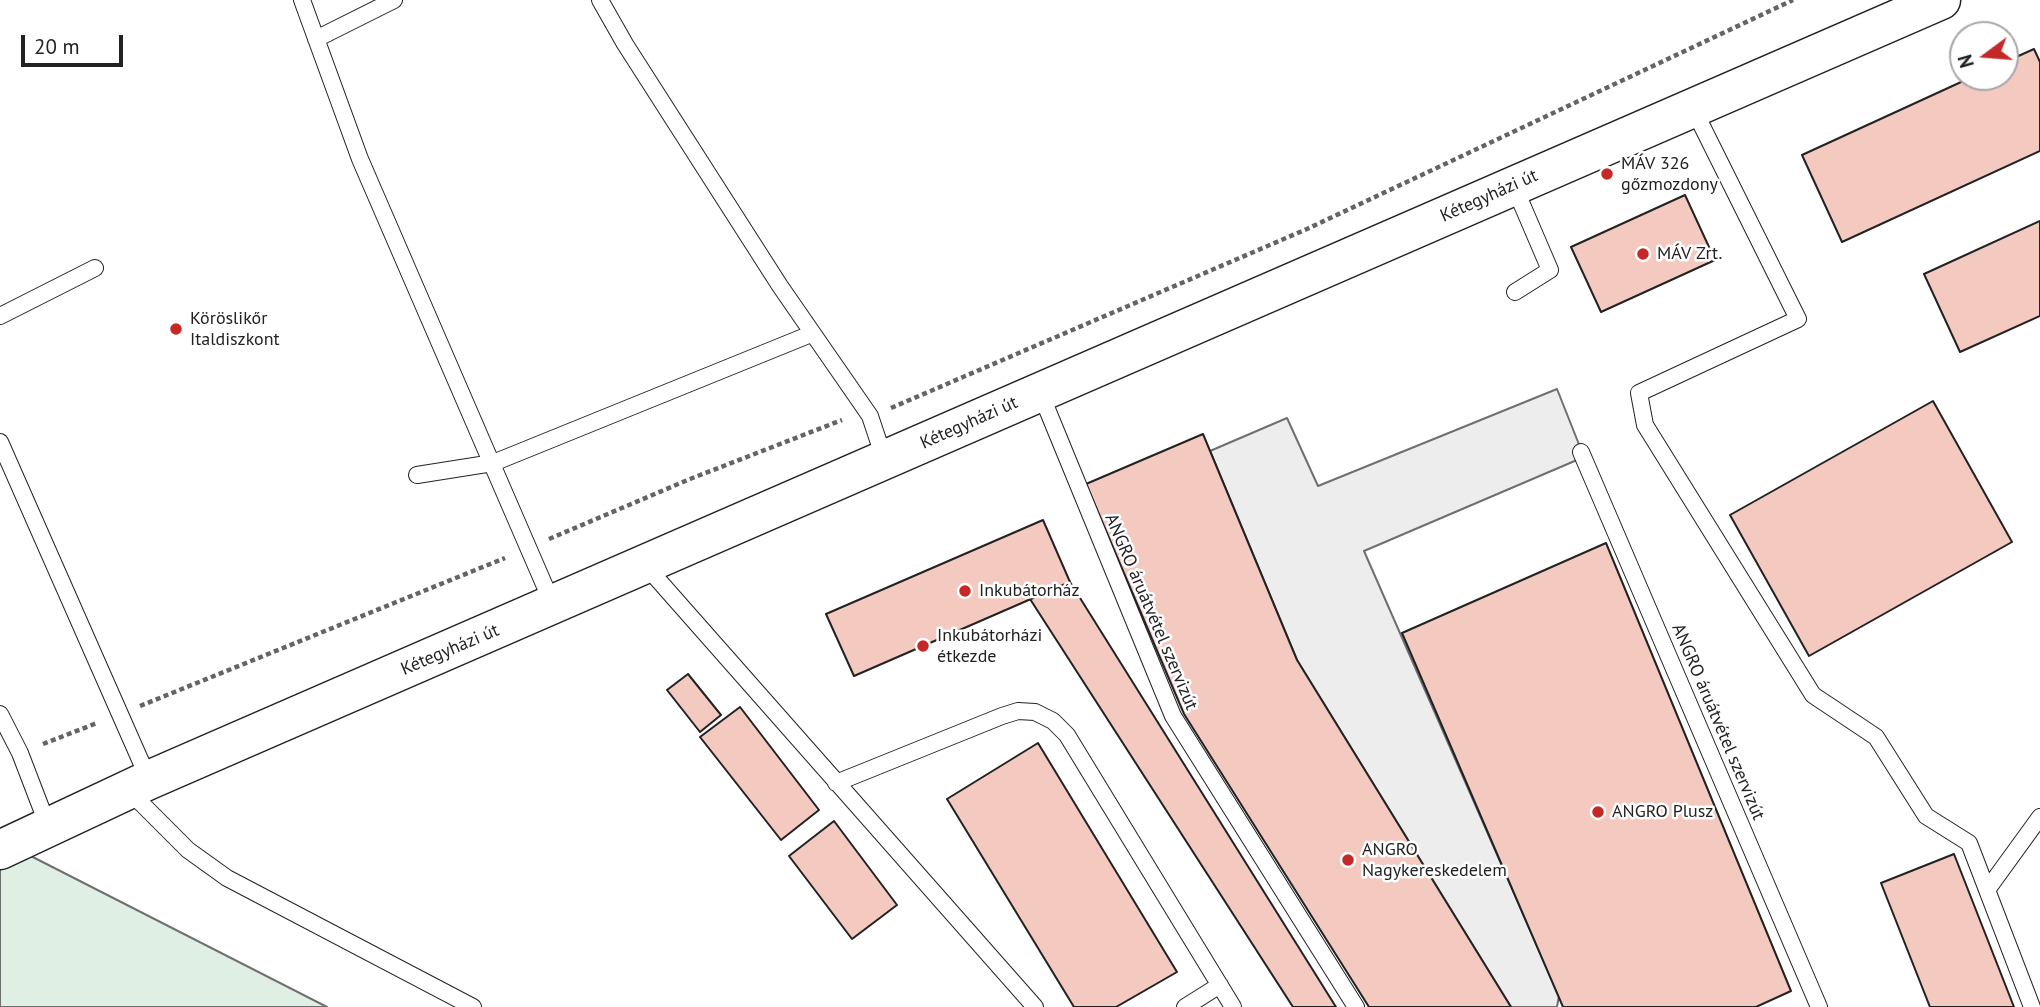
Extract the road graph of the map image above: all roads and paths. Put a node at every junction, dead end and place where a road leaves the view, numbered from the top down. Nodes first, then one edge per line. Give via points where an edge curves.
1 (302, 0) edge
2 (394, 0) edge
3 (600, 0) edge
4 (1793, 0) edge
5 (1941, 0) edge
6 (316, 39) junction
7 (1693, 108) junction
8 (1514, 186) junction
9 (95, 268) dead end
10 (1515, 292) dead end
11 (0, 316) edge
12 (811, 334) junction
13 (1040, 392) junction
14 (870, 416) junction
15 (0, 442) edge
16 (1581, 452) dead end
17 (885, 461) junction
18 (493, 463) junction
19 (417, 475) dead end
20 (531, 547) junction
21 (645, 565) junction
22 (553, 605) junction
23 (121, 713) junction
24 (0, 714) edge
25 (20, 753) junction
26 (836, 783) junction
27 (139, 785) junction
28 (2040, 817) edge
29 (48, 826) junction
30 (0, 850) edge
31 (1987, 890) junction
32 (1220, 985) junction
33 (473, 1007) edge
34 (1035, 1007) edge
35 (1185, 1007) edge
36 (1233, 1007) edge
37 (1356, 1007) edge
38 (1819, 1007) edge
39 (2032, 1007) edge

1 - 6 lane
2 - 6 lane
3 - 12 lane
4 - 14 path via 1307,229
5 - 7 street, Kétegyházi út
6 - 18 lane via 360,159
7 - 8 street, Kétegyházi út
7 - 31 lane via 1798,319 1639,393 1645,425 1813,695 1876,737 1926,816 1969,843
8 - 10 lane via 1550,270
8 - 13 street, Kétegyházi út
9 - 11 lane
12 - 14 lane
12 - 18 lane
13 - 17 street, Kétegyházi út
13 - 37 lane, ANGRO áruátvétel szervizút via 1173,716
14 - 17 lane
14 - 20 path via 831,422
15 - 23 lane
16 - 38 lane, ANGRO áruátvétel szervizút
17 - 21 street, Kétegyházi út
18 - 19 lane
18 - 20 lane
20 - 22 lane
20 - 23 path
21 - 22 street, Kétegyházi út
21 - 26 lane
22 - 27 street, Kétegyházi út
23 - 25 path
23 - 27 lane
24 - 25 lane
25 - 29 lane
26 - 32 lane via 1018,711 1035,712 1053,721 1068,735
26 - 34 lane
27 - 29 street, Kétegyházi út
27 - 33 lane via 188,850 227,878
28 - 31 lane
29 - 30 street, Kétegyházi út
31 - 39 lane
32 - 35 lane
32 - 36 lane

